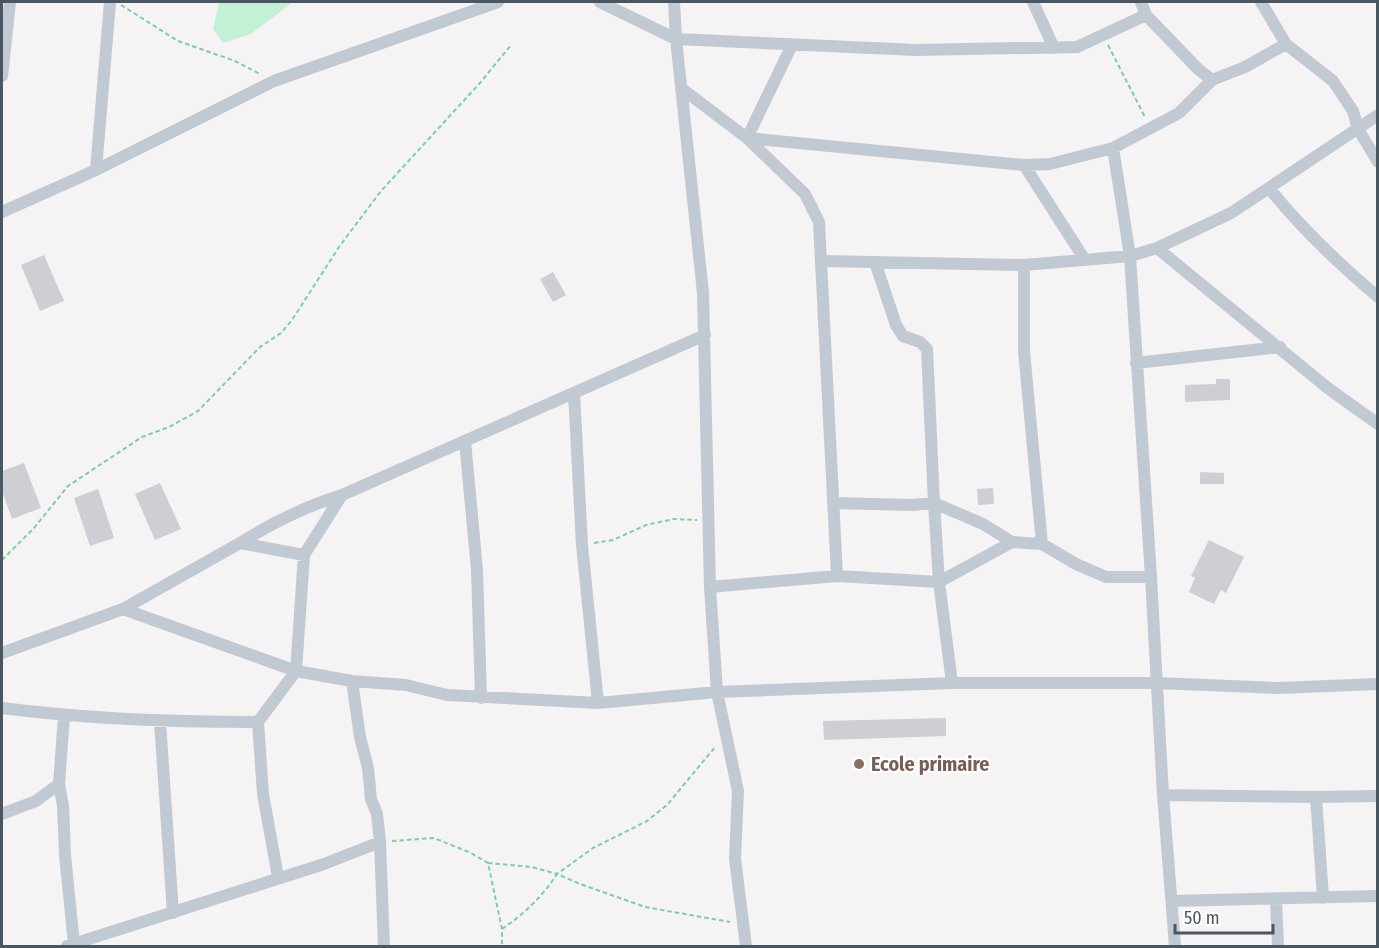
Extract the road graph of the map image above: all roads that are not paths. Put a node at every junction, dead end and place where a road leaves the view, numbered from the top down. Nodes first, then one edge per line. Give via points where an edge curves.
1 (10, 2) edge
2 (110, 2) edge
3 (498, 2) edge
4 (600, 2) edge
5 (674, 2) edge
6 (1033, 2) edge
7 (1141, 2) edge
8 (1261, 2) edge
9 (1146, 15) junction
10 (676, 39) junction
11 (1286, 44) junction
12 (792, 45) junction
13 (1054, 48) junction
14 (2, 76) edge
15 (1212, 80) junction
16 (681, 88) junction
17 (1377, 115) edge
18 (1358, 129) junction
19 (747, 138) junction
20 (1113, 148) junction
21 (1377, 162) edge
22 (1024, 165) junction
23 (96, 170) junction
24 (1269, 188) junction
25 (2, 212) edge
26 (1157, 248) junction
27 (1130, 256) junction
28 (1085, 260) junction
29 (823, 261) junction
30 (875, 262) junction
31 (1024, 265) junction
32 (1377, 297) edge
33 (705, 335) junction
34 (1280, 347) junction
35 (1136, 363) junction
36 (574, 393) junction
37 (1377, 424) edge
38 (465, 441) junction
39 (342, 495) junction
40 (833, 503) junction
41 (934, 503) junction
42 (1012, 542) junction
43 (240, 543) junction
44 (1042, 544) junction
45 (304, 555) junction
46 (837, 576) junction
47 (1151, 577) junction
48 (939, 582) junction
49 (710, 587) junction
50 (123, 609) junction
51 (2, 653) edge
52 (296, 671) junction
53 (352, 681) junction
54 (952, 683) junction
55 (1157, 683) junction
56 (1377, 684) edge
57 (717, 693) junction
58 (481, 698) junction
59 (598, 703) junction
60 (2, 708) edge
61 (64, 716) junction
62 (160, 722) junction
63 (258, 722) junction
64 (59, 784) junction
65 (1162, 795) junction
66 (1377, 796) edge
67 (1316, 797) junction
68 (2, 814) edge
69 (380, 842) junction
70 (278, 877) junction
71 (1377, 896) edge
72 (1323, 898) junction
73 (1276, 899) junction
74 (1172, 901) junction
75 (173, 912) junction
76 (70, 945) edge
77 (384, 946) edge
78 (746, 946) edge
79 (1175, 946) edge
80 (1278, 946) edge

1 - 14 street
2 - 23 street
3 - 23 street via 274,81
4 - 10 street
5 - 10 street
6 - 13 street
7 - 9 street
8 - 11 street
9 - 13 street via 1077,46
9 - 15 street
10 - 12 street
10 - 16 street
11 - 15 street
11 - 18 street via 1333,81 1353,111
12 - 13 street via 916,50
12 - 19 street
15 - 20 street via 1179,113
16 - 19 street
16 - 33 street via 704,293
17 - 18 street
18 - 21 street
18 - 24 street
19 - 22 street
19 - 29 street via 805,194 819,222
20 - 22 street via 1050,164
20 - 27 street
22 - 28 street
23 - 25 street
24 - 26 street via 1231,213
24 - 32 street via 1339,264
26 - 27 street
26 - 34 street
27 - 28 street
27 - 35 street
28 - 31 street
29 - 30 street
29 - 40 street
30 - 31 street
30 - 41 street via 896,325 903,336 927,349
31 - 44 street via 1024,351
33 - 36 street
33 - 49 street
34 - 35 street
34 - 37 street
35 - 47 street
36 - 38 street
36 - 59 street via 582,545
38 - 39 street
38 - 58 street via 477,570
39 - 43 street via 315,503
39 - 45 street
40 - 41 street
40 - 46 street
41 - 42 street via 983,524
41 - 48 street
42 - 44 street
42 - 48 street
43 - 45 street
43 - 50 street
44 - 47 street via 1106,577
45 - 52 street
46 - 48 street
46 - 49 street
47 - 55 street
48 - 54 street
49 - 57 street
50 - 51 street
50 - 52 street
52 - 53 street
52 - 63 street
53 - 58 street via 406,685
53 - 69 street
54 - 55 street
54 - 57 street
55 - 56 street via 1278,688
55 - 65 street
57 - 59 street
57 - 78 street via 738,791 735,859
58 - 59 street
60 - 61 street
61 - 62 street
61 - 64 street
62 - 63 street
62 - 75 street
63 - 70 street via 263,794
64 - 68 street via 36,801
64 - 76 street
65 - 67 street
65 - 74 street
66 - 67 street
67 - 72 street
69 - 70 street
69 - 77 street
70 - 75 street
71 - 72 street
72 - 73 street
73 - 74 street
73 - 80 street
74 - 79 street
75 - 76 street

